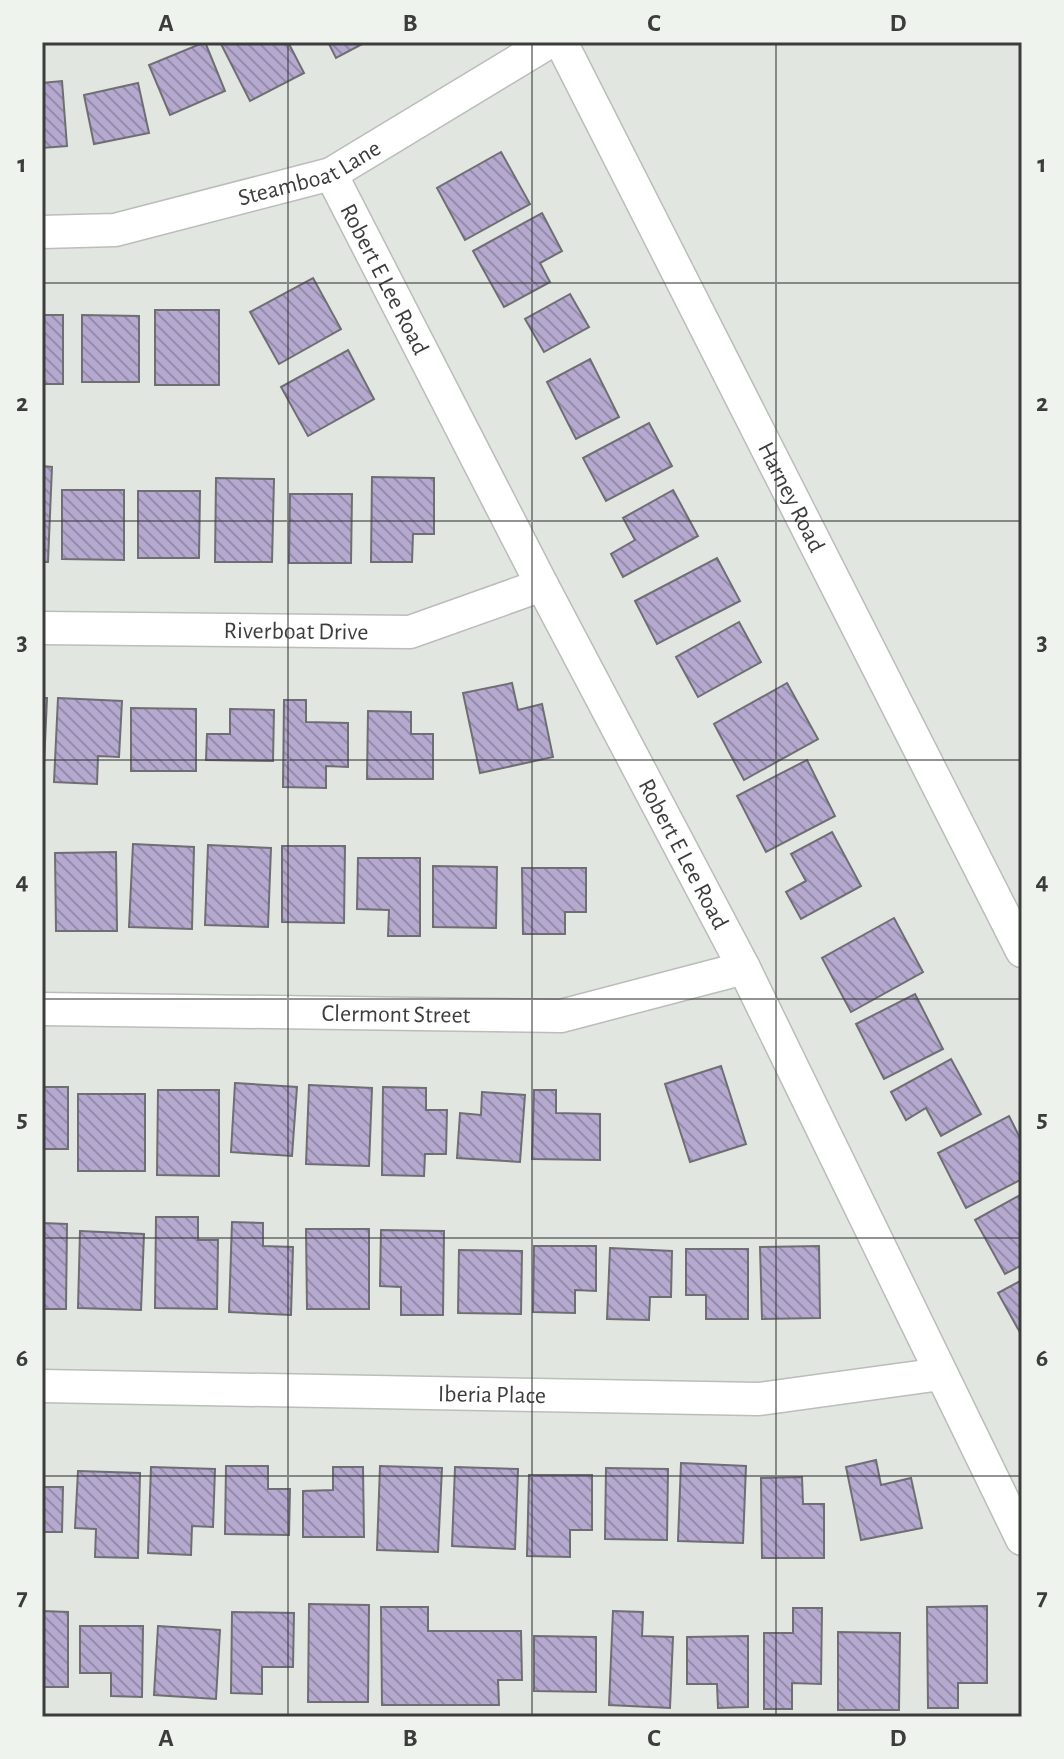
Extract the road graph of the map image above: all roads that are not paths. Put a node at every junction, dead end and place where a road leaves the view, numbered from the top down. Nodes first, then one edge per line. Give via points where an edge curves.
1 (549, 42) edge
2 (561, 42) edge
3 (331, 174) junction
4 (42, 232) edge
5 (542, 585) junction
6 (42, 628) edge
7 (1022, 951) edge
8 (744, 968) junction
9 (42, 1009) edge
10 (941, 1374) junction
11 (42, 1386) edge
12 (1022, 1539) edge

1 - 3 street, Steamboat Lane
2 - 7 street, Harney Road
3 - 4 street, Steamboat Lane via 115,230
3 - 5 street, Robert E Lee Road
5 - 6 street, Riverboat Drive via 410,632
5 - 8 street, Robert E Lee Road
8 - 9 street, Clermont Street via 561,1016
8 - 10 street, Robert E Lee Road
10 - 11 street, Iberia Place via 759,1399
10 - 12 street, Robert E Lee Road

